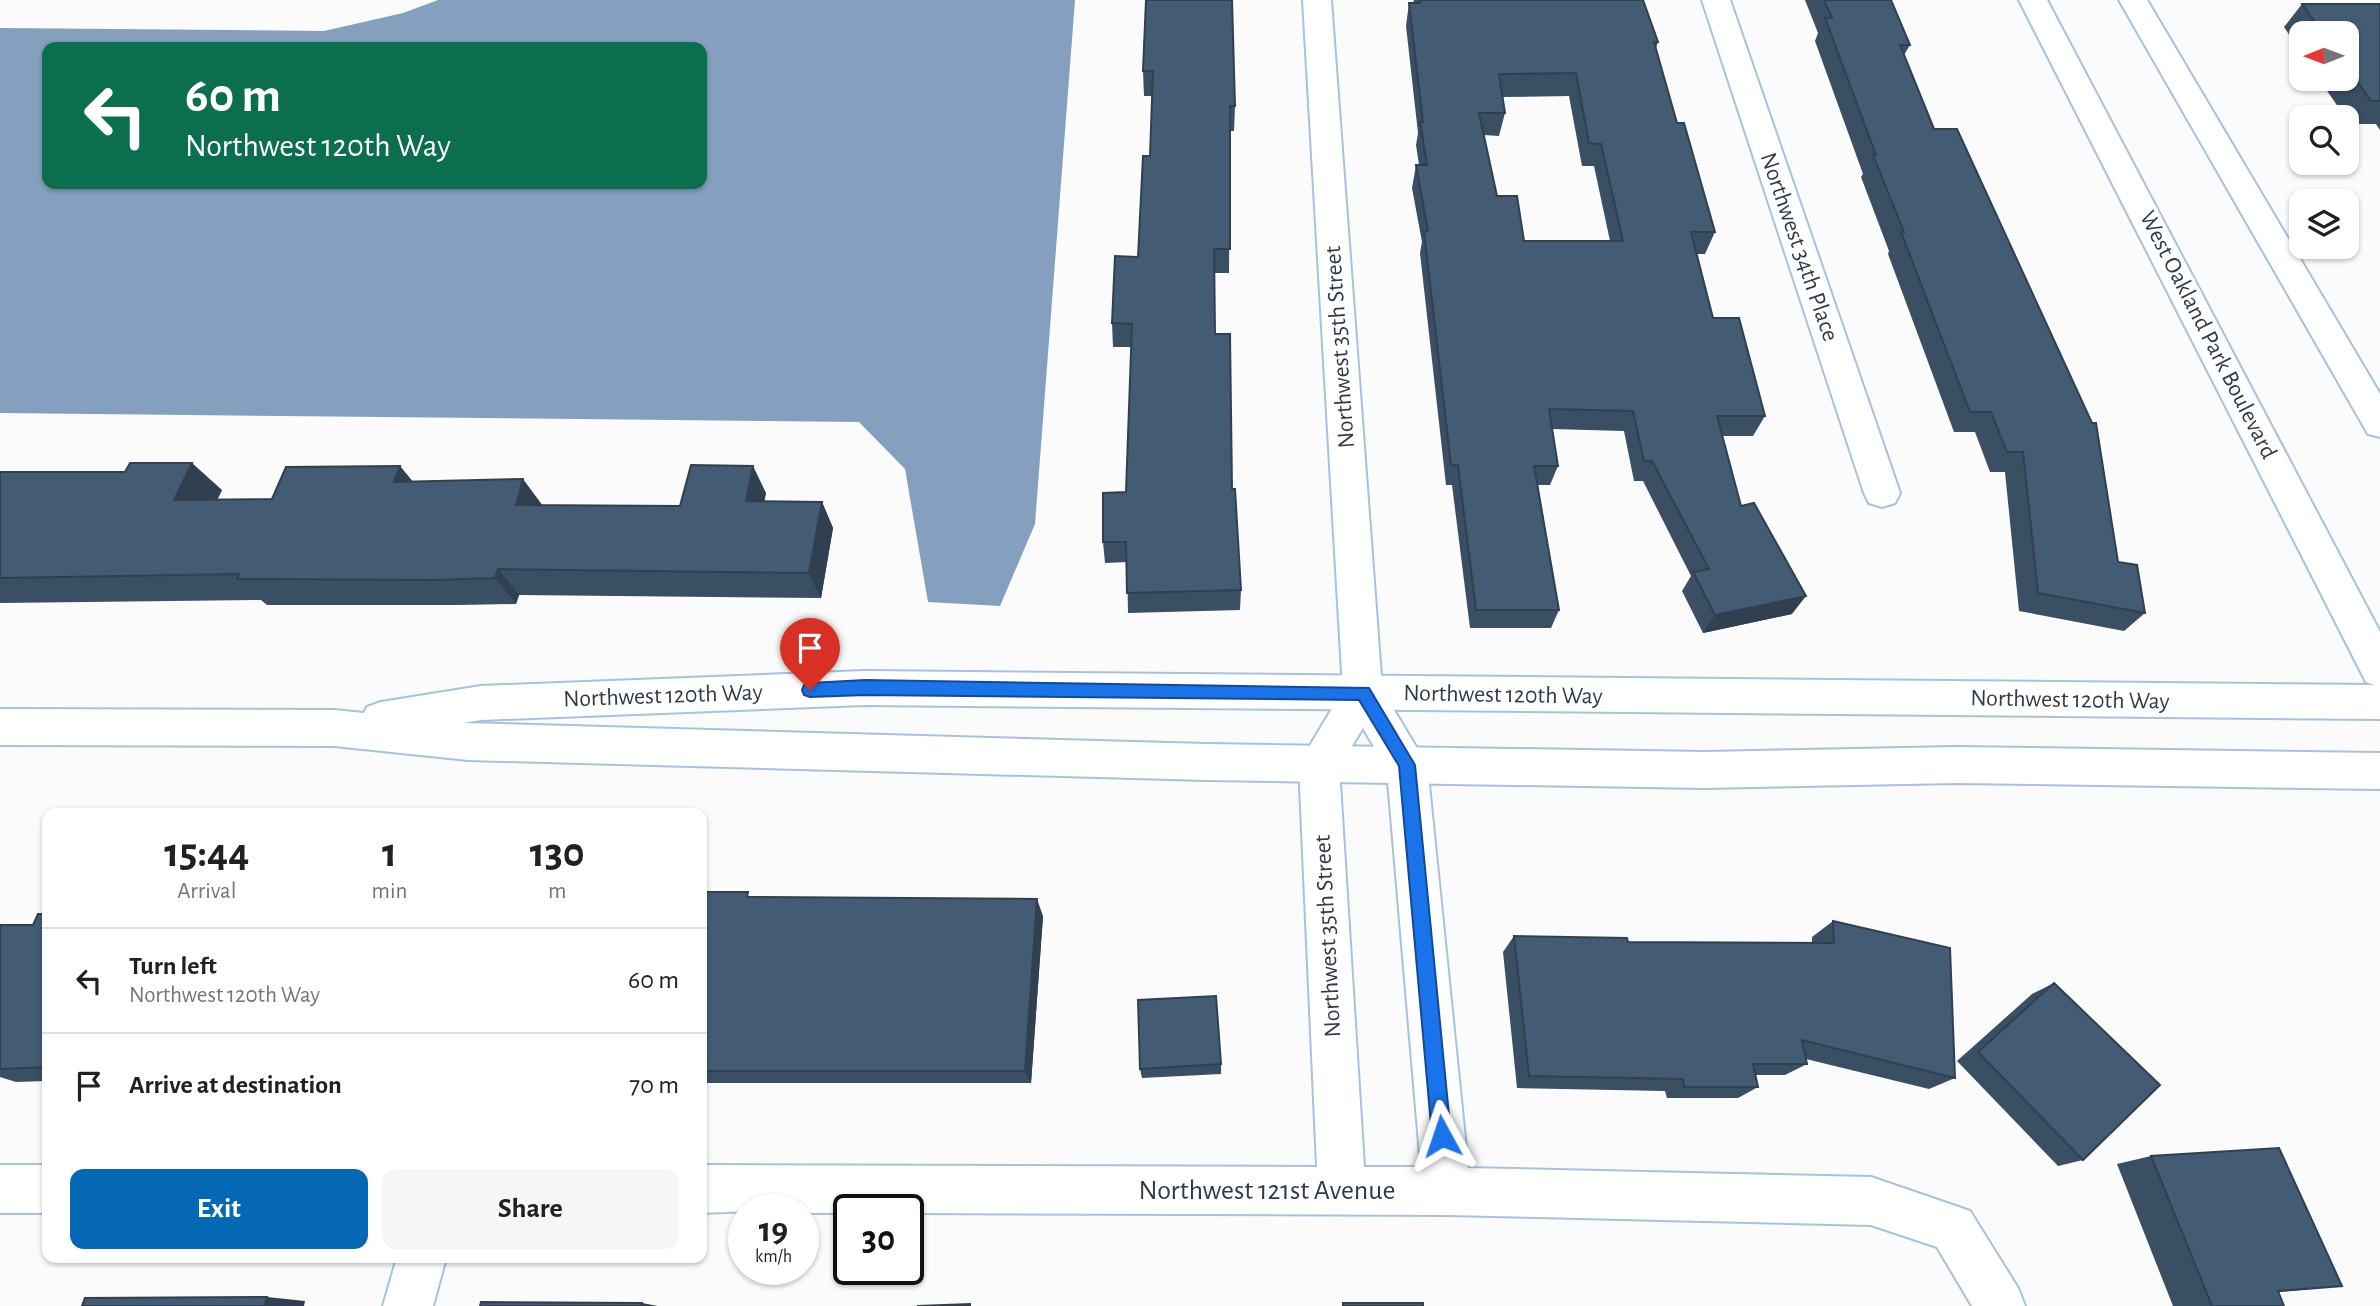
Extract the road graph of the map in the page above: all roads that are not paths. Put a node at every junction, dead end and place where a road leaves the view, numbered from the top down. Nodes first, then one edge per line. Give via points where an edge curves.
1 (1317, 0) edge
2 (1716, 0) edge
3 (2034, 0) edge
4 (2133, 0) edge
5 (2380, 424) edge
6 (1882, 493) dead end
7 (2380, 670) edge
8 (1363, 693) junction
9 (2380, 702) edge
10 (0, 727) edge
11 (334, 728) junction
12 (1319, 764) junction
13 (1407, 765) junction
14 (2380, 771) edge
15 (0, 1189) edge
16 (42, 1189) edge
17 (707, 1189) edge
18 (1447, 1191) junction
19 (1342, 1192) junction
20 (421, 1263) edge
21 (408, 1306) edge
22 (2000, 1306) edge

1 - 8 street, Northwest 35th Street
2 - 6 street, Northwest 34th Place
3 - 7 street, West Oakland Park Boulevard
4 - 5 street
8 - 9 street, Northwest 120th Way
8 - 11 street, Northwest 120th Way via 865,688 481,703
8 - 12 street
8 - 13 street, Northwest 35th Street
10 - 11 street, Northwest 120th Way
11 - 12 street, Northwest 120th Way via 468,742
12 - 13 street, Northwest 120th Way
12 - 19 street, Northwest 35th Street
13 - 14 street, Northwest 120th Way
13 - 18 street, Northwest 35th Street
15 - 16 street
17 - 19 street, Northwest 121st Avenue
18 - 19 street, Northwest 121st Avenue
18 - 22 street, Northwest 121st Avenue via 1871,1201 1953,1228
20 - 21 street

